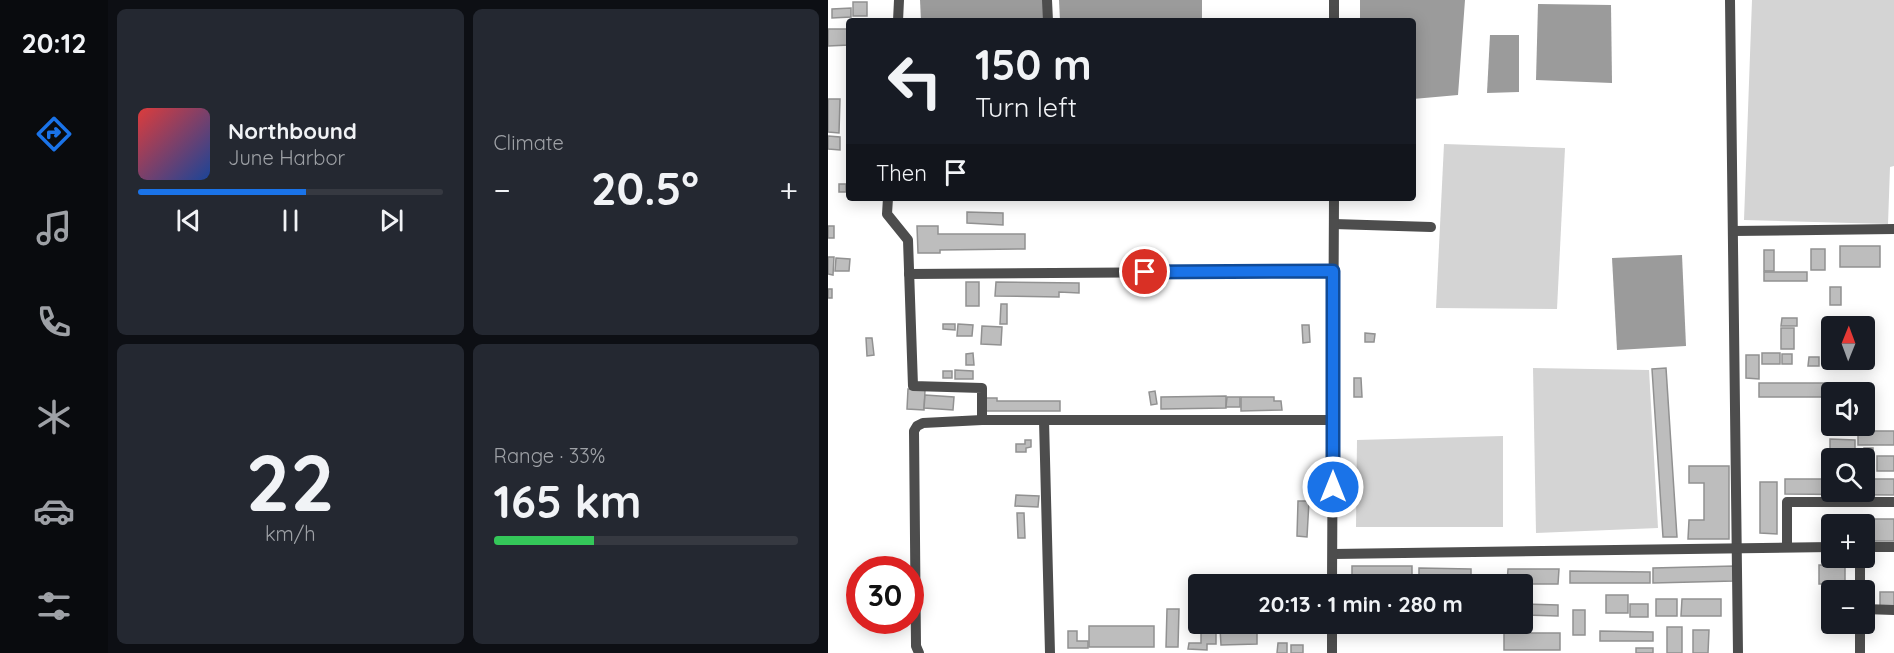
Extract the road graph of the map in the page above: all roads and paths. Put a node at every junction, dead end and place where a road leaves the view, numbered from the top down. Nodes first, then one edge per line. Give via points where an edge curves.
1 (899, 0) edge
2 (1047, 0) edge
3 (1334, 0) edge
4 (1730, 0) edge
5 (898, 18) edge
6 (1048, 18) edge
7 (1334, 18) edge
8 (888, 201) edge
9 (1334, 201) edge
10 (1334, 224) junction
11 (1431, 227) dead end
12 (1894, 229) edge
13 (1733, 231) junction
14 (1333, 271) junction
15 (909, 274) junction
16 (982, 420) junction
17 (1044, 420) junction
18 (1333, 420) junction
19 (1894, 502) edge
20 (1737, 547) junction
21 (1787, 547) junction
22 (1821, 547) edge
23 (1875, 547) edge
24 (1894, 547) edge
25 (1333, 554) junction
26 (1332, 574) edge
27 (1875, 609) edge
28 (1894, 610) edge
29 (1332, 634) edge
30 (1860, 634) edge
31 (919, 653) edge
32 (1050, 653) edge
33 (1332, 653) edge
34 (1738, 653) edge
35 (1860, 653) edge

1 - 5 street
2 - 6 street
3 - 7 street
4 - 13 street
8 - 15 street via 887,214 908,240
9 - 10 street
10 - 11 street
10 - 14 street
12 - 13 street
13 - 20 street
14 - 15 street
14 - 18 street
15 - 16 street via 913,386 982,388
16 - 17 street
16 - 31 street via 923,423 914,431
17 - 18 street
17 - 32 street
18 - 25 street
19 - 21 street via 1787,502
20 - 21 street
20 - 25 street
20 - 34 street
21 - 22 street
23 - 24 street
25 - 26 street
27 - 28 street
29 - 33 street
30 - 35 street

